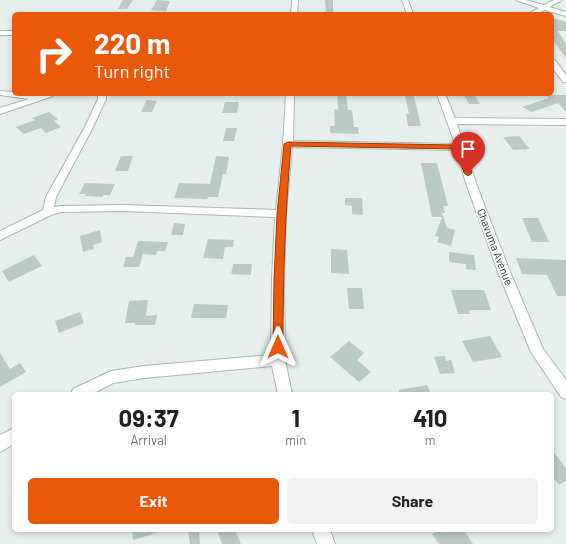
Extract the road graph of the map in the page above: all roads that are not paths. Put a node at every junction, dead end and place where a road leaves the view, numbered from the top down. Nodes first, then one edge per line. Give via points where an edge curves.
1 (295, 0) edge
2 (405, 0) edge
3 (519, 0) edge
4 (559, 0) edge
5 (542, 7) junction
6 (294, 12) edge
7 (409, 12) edge
8 (534, 12) edge
9 (566, 14) edge
10 (0, 33) edge
11 (12, 33) edge
12 (554, 65) edge
13 (566, 80) edge
14 (0, 93) edge
15 (12, 94) edge
16 (31, 96) edge
17 (44, 96) edge
18 (102, 96) edge
19 (290, 96) edge
20 (443, 96) edge
21 (41, 97) junction
22 (0, 112) edge
23 (452, 121) junction
24 (566, 122) edge
25 (288, 144) junction
26 (459, 147) junction
27 (48, 212) junction
28 (281, 214) junction
29 (0, 236) edge
30 (278, 360) junction
31 (81, 392) edge
32 (284, 392) edge
33 (566, 392) edge
34 (12, 436) edge
35 (0, 444) edge
36 (322, 532) edge
37 (326, 544) edge

1 - 6 street
2 - 7 street
3 - 5 street
4 - 5 street
5 - 8 street
5 - 9 street
10 - 11 street
12 - 13 street
14 - 15 street
16 - 21 street
17 - 21 street
18 - 27 street via 89,127 48,203
19 - 25 street
20 - 23 street, Chavuma Avenue
21 - 22 street
23 - 24 street
23 - 26 street, Chavuma Avenue
25 - 26 street
25 - 28 street
26 - 33 street, Chavuma Avenue via 504,272 538,352
27 - 28 street via 84,207
27 - 29 street
28 - 30 street
30 - 31 street via 144,372 110,378
30 - 32 street
34 - 35 street
36 - 37 street

